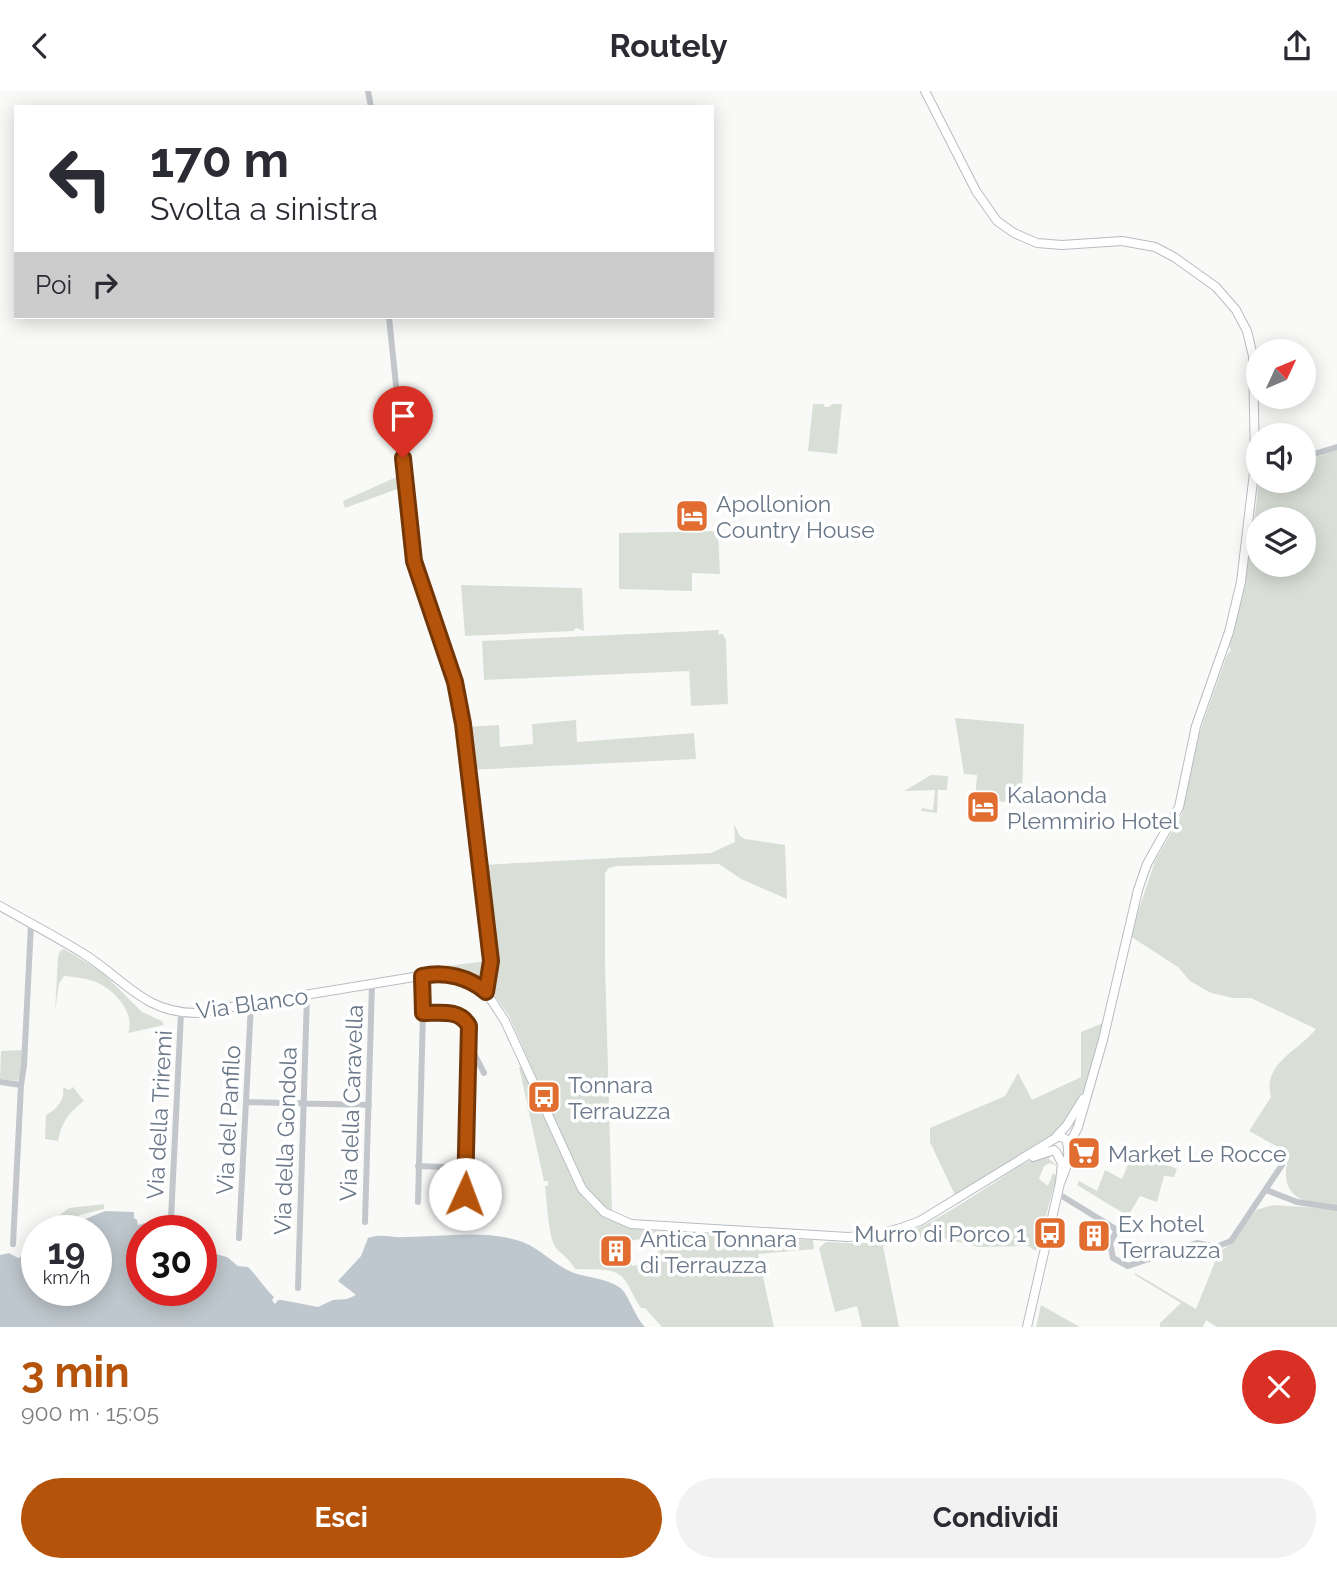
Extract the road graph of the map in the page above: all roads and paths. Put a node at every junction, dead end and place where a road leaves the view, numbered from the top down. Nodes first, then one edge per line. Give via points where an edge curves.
1 (925, 91) edge
2 (389, 319) edge
3 (1255, 414) junction
4 (1255, 423) edge
5 (1257, 423) edge
6 (1337, 447) edge
7 (1316, 453) edge
8 (1253, 493) edge
9 (0, 906) edge
10 (31, 924) junction
11 (422, 976) junction
12 (372, 985) junction
13 (486, 992) junction
14 (307, 995) junction
15 (251, 1004) junction
16 (181, 1013) junction
17 (423, 1013) junction
18 (469, 1044) junction
19 (484, 1073) dead end
20 (0, 1082) edge
21 (20, 1085) junction
22 (1088, 1091) junction
23 (246, 1102) junction
24 (304, 1103) junction
25 (369, 1105) junction
26 (1055, 1138) junction
27 (1068, 1148) junction
28 (1055, 1151) junction
29 (1014, 1164) junction
30 (1282, 1165) dead end
31 (418, 1166) junction
32 (466, 1168) junction
33 (1060, 1183) junction
34 (1266, 1190) junction
35 (1057, 1193) junction
36 (465, 1194) dead end
37 (418, 1202) dead end
38 (1337, 1207) edge
39 (171, 1215) edge
40 (365, 1222) dead end
41 (239, 1238) dead end
42 (13, 1244) dead end
43 (298, 1288) dead end
44 (1027, 1327) edge

1 - 3 street via 983,203 1014,233 1049,245 1122,241 1155,247 1216,287 1247,331 1253,356
2 - 13 street via 414,561 455,682 463,724 491,961
3 - 4 street
3 - 5 street
6 - 7 street
8 - 22 street via 1234,611 1196,726 1179,807 1138,890
9 - 10 street, Via Blanco
10 - 16 street, Via Blanco via 98,964 141,998
10 - 21 street
11 - 12 street, Via Blanco
11 - 13 street, Via Blanco via 452,975
11 - 17 street
12 - 14 street, Via Blanco
12 - 25 street, Via della Caravella
13 - 29 street via 505,1021 582,1189 604,1212 631,1224 869,1237 920,1221
14 - 15 street, Via Blanco
14 - 24 street, Via della Gondola
15 - 16 street, Via Blanco
15 - 23 street, Via del Panfilo
16 - 39 street, Via della Triremi
17 - 18 street via 462,1017 469,1026
17 - 31 street
18 - 19 street
18 - 32 street
20 - 21 street
21 - 42 street
22 - 26 street
22 - 27 street
23 - 24 street
23 - 41 street, Via del Panfilo
24 - 25 street
24 - 43 street, Via della Gondola
25 - 40 street, Via della Caravella
26 - 27 street via 1066,1139
26 - 28 street
26 - 29 street
27 - 28 street
27 - 33 street
28 - 29 street
28 - 33 street via 1062,1163
30 - 34 street
31 - 32 street
31 - 37 street
32 - 36 street
33 - 35 street
34 - 35 street via 1230,1241 1216,1247 1197,1243 1128,1266 1113,1258 1110,1250 1114,1228
34 - 38 street via 1310,1205
35 - 44 street

